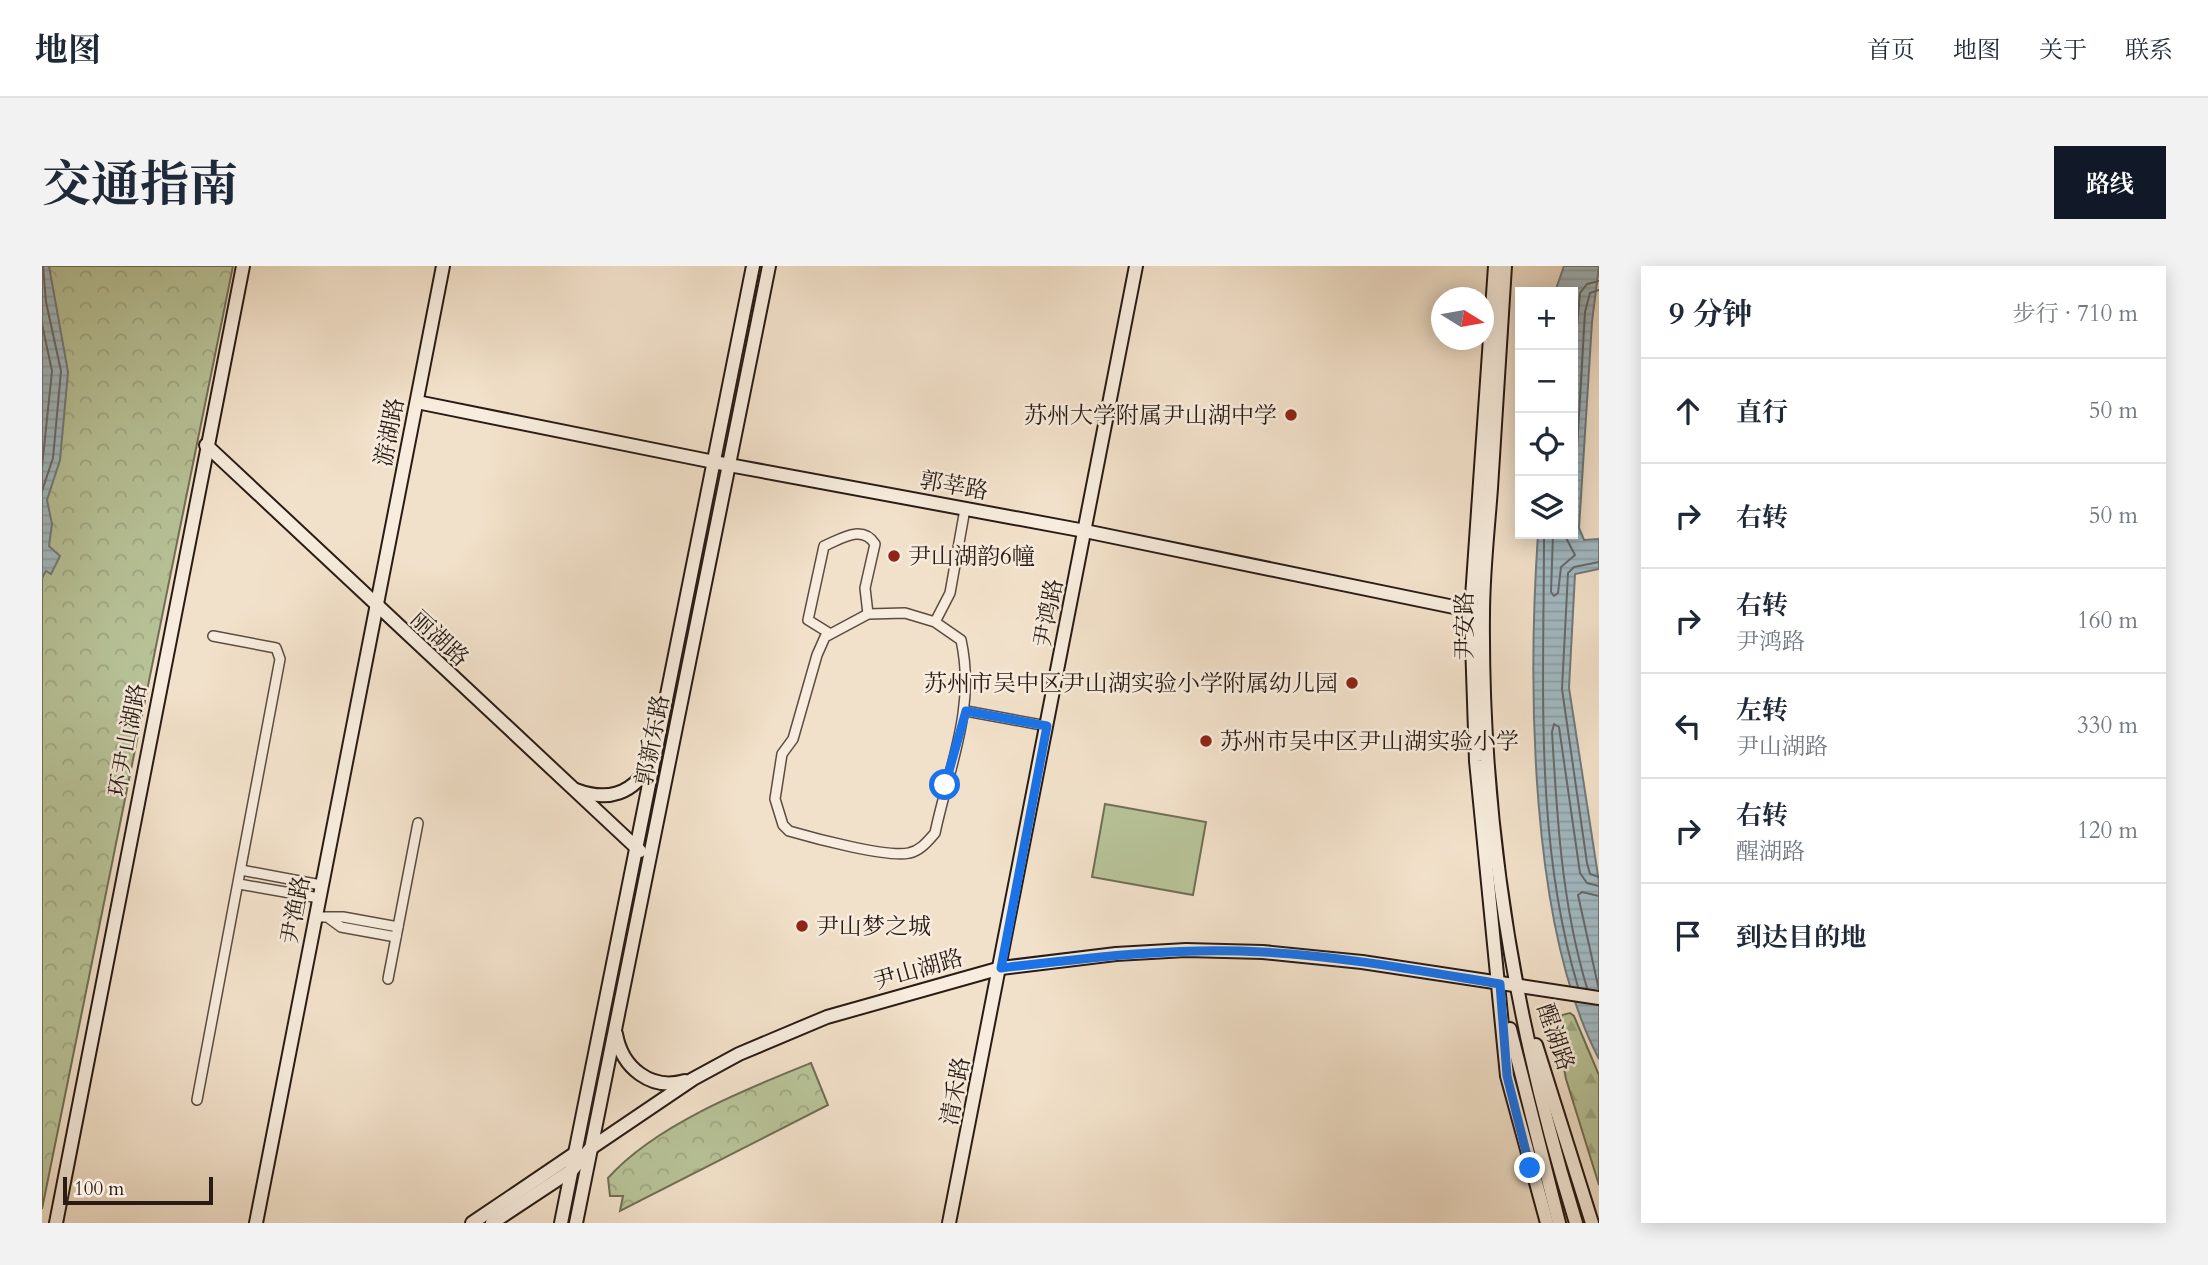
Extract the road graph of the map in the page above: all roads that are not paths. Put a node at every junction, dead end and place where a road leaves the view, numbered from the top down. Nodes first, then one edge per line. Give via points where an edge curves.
1 (243, 266) edge
2 (443, 266) edge
3 (753, 266) edge
4 (769, 266) edge
5 (1136, 266) edge
6 (1495, 266) edge
7 (1505, 266) edge
8 (417, 402) junction
9 (206, 445) junction
10 (714, 462) junction
11 (729, 465) junction
12 (965, 509) junction
13 (1085, 531) junction
14 (375, 606) junction
15 (1477, 613) junction
16 (868, 614) junction
17 (935, 622) junction
18 (829, 633) junction
19 (213, 635) dead end
20 (966, 711) junction
21 (1047, 726) junction
22 (656, 752) junction
23 (569, 788) junction
24 (418, 823) dead end
25 (636, 850) junction
26 (650, 853) junction
27 (241, 870) junction
28 (239, 884) junction
29 (320, 892) junction
30 (315, 917) junction
31 (397, 932) junction
32 (1001, 968) junction
33 (388, 979) dead end
34 (1500, 984) junction
35 (1516, 985) junction
36 (1599, 998) edge
37 (615, 1028) junction
38 (692, 1079) junction
39 (197, 1100) dead end
40 (591, 1148) junction
41 (576, 1152) junction
42 (572, 1170) junction
43 (56, 1223) edge
44 (256, 1223) edge
45 (472, 1223) edge
46 (492, 1223) edge
47 (561, 1223) edge
48 (576, 1223) edge
49 (949, 1223) edge
50 (1547, 1223) edge
51 (1559, 1223) edge
52 (1576, 1223) edge
53 (1592, 1223) edge

1 - 9 street, 环尹山湖路
2 - 8 street, 游湖路
3 - 10 street, 郭新东路
4 - 11 street, 郭新东路
5 - 13 street, 尹鸿路
6 - 15 street, 尹安路
7 - 15 street, 尹安路
8 - 10 street, 郭莘路
8 - 14 street, 游湖路
9 - 14 street, 丽湖路
9 - 43 street, 环尹山湖路
10 - 11 street, 郭莘路
10 - 22 street, 郭新东路
11 - 12 street, 郭莘路
11 - 26 street, 郭新东路
12 - 13 street, 郭莘路
12 - 17 street via 950,593
13 - 15 street, 郭莘路
13 - 21 street, 尹鸿路
14 - 23 street, 丽湖路
14 - 29 street, 尹渔路
15 - 34 street, 尹安路 via 1482,840
15 - 35 street, 尹安路 via 1487,760
16 - 17 street via 905,613
16 - 18 street
16 - 18 street via 865,588 875,544 870,536 859,533 824,546 808,620
17 - 20 street via 961,640
18 - 20 street via 817,655 793,739 782,754 775,799 789,831 908,854 923,846 934,834
19 - 27 street via 276,648 281,659
20 - 21 street
21 - 32 street, 尹鸿路
22 - 23 street via 638,782 620,794 593,796
22 - 25 street, 郭新东路
23 - 25 street, 丽湖路
24 - 31 street
25 - 26 street
25 - 41 street, 郭新东路
26 - 37 street, 郭新东路
27 - 28 street
27 - 29 street
28 - 29 street
28 - 39 street
29 - 30 street, 尹渔路
30 - 31 street via 330,919 341,927
30 - 44 street, 尹渔路
31 - 33 street
32 - 34 street, 尹山湖路 via 1130,953 1263,952
32 - 38 street, 尹山湖路 via 827,1017
32 - 49 street, 清禾路
34 - 35 street, 尹山湖路
34 - 50 street, 醒湖路 via 1507,1076
34 - 51 street
35 - 36 street, 尹山湖路
35 - 52 street
35 - 53 street, 醒湖路
37 - 38 street via 623,1057 638,1073 661,1083
37 - 40 street, 郭新东路
38 - 40 street, 尹山湖路
40 - 41 street, 尹山湖路
40 - 42 street, 尹山湖路
40 - 48 street, 郭新东路
41 - 42 street, 郭新东路
41 - 45 street, 尹山湖路
42 - 46 street, 尹山湖路
42 - 47 street, 郭新东路

